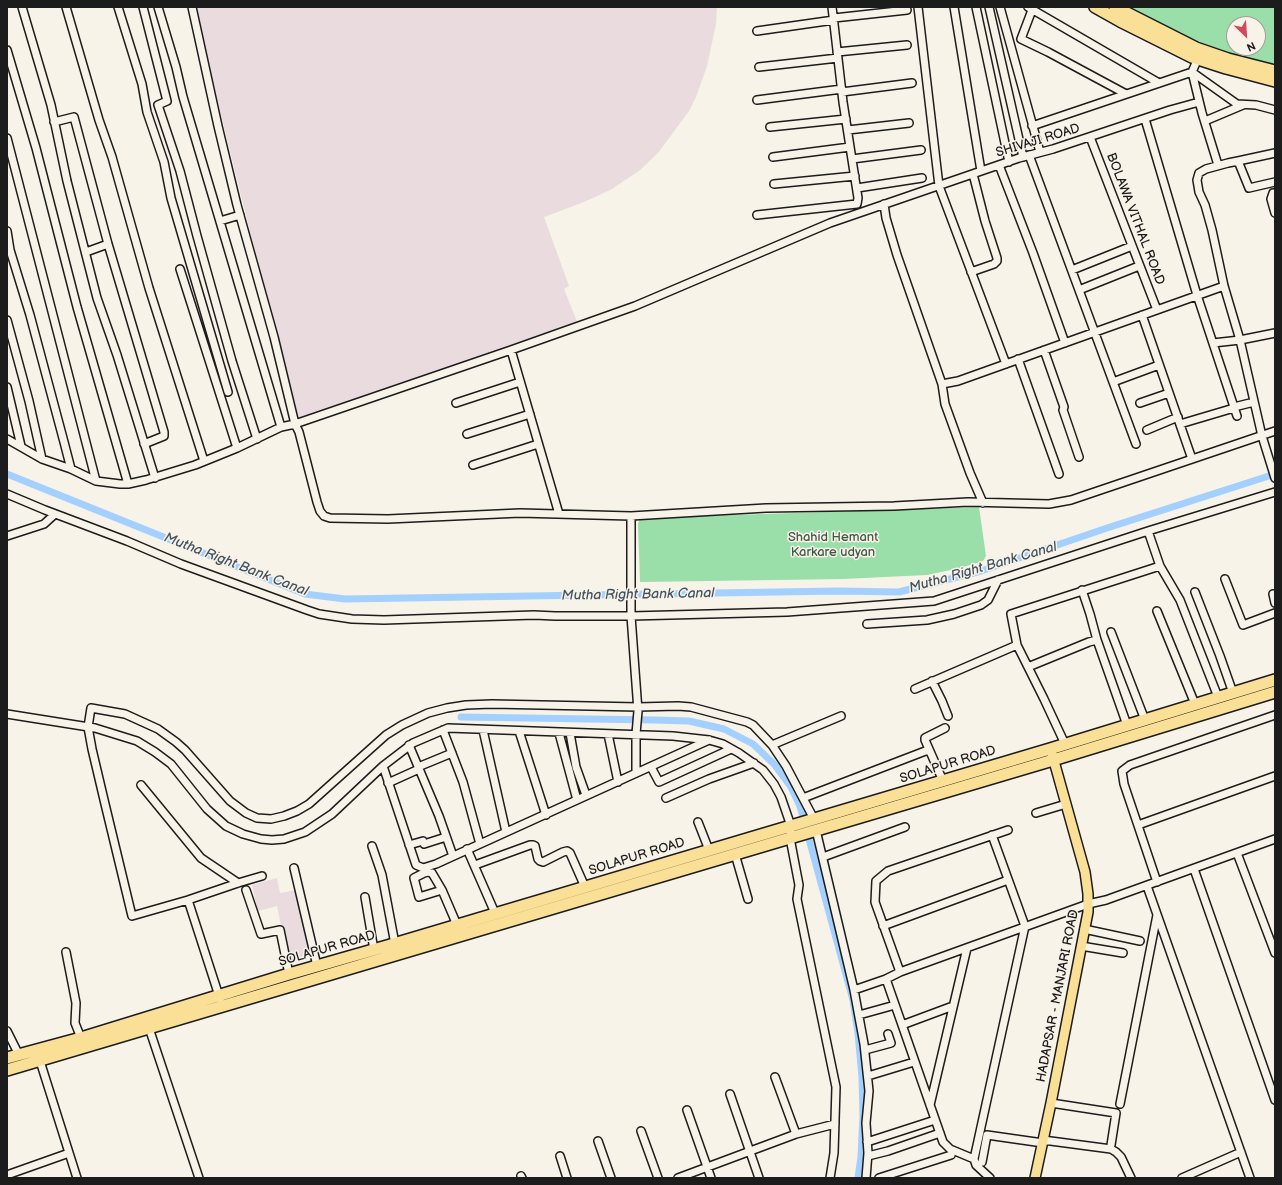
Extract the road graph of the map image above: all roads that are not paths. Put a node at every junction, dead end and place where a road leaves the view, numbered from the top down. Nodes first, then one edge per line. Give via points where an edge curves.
1 (22, 7) edge
2 (66, 7) edge
3 (118, 7) edge
4 (143, 7) edge
5 (158, 7) edge
6 (192, 7) edge
7 (832, 7) edge
8 (918, 7) edge
9 (954, 7) edge
10 (976, 7) edge
11 (989, 7) edge
12 (1000, 7) edge
13 (1095, 7) edge
14 (1114, 7) edge
15 (1030, 8) edge
16 (907, 10) dead end
17 (834, 19) junction
18 (757, 31) dead end
19 (907, 46) dead end
20 (7, 50) edge
21 (838, 55) junction
22 (1199, 55) junction
23 (759, 67) dead end
24 (1275, 71) edge
25 (1192, 72) junction
26 (1275, 81) edge
27 (912, 83) dead end
28 (1159, 83) junction
29 (842, 90) junction
30 (1126, 94) junction
31 (758, 100) dead end
32 (1200, 102) junction
33 (1245, 105) junction
34 (1275, 110) edge
35 (846, 119) junction
36 (1145, 119) junction
37 (1204, 121) junction
38 (54, 122) junction
39 (909, 123) dead end
40 (1032, 126) junction
41 (770, 127) dead end
42 (848, 130) junction
43 (1090, 137) junction
44 (7, 138) edge
45 (850, 147) junction
46 (921, 150) dead end
47 (1040, 152) junction
48 (1275, 153) edge
49 (1026, 156) junction
50 (773, 157) dead end
51 (852, 159) junction
52 (1238, 161) junction
53 (1009, 162) junction
54 (999, 165) junction
55 (1218, 165) junction
56 (981, 171) junction
57 (973, 174) junction
58 (855, 176) junction
59 (922, 178) dead end
60 (1275, 182) edge
61 (774, 184) dead end
62 (939, 186) junction
63 (857, 188) junction
64 (1275, 193) edge
65 (884, 204) junction
66 (1275, 213) edge
67 (240, 215) junction
68 (757, 215) dead end
69 (220, 221) junction
70 (7, 231) edge
71 (108, 244) junction
72 (1132, 246) junction
73 (86, 252) junction
74 (1140, 266) junction
75 (180, 269) dead end
76 (1072, 270) junction
77 (972, 272) junction
78 (1224, 286) junction
79 (1079, 290) junction
80 (1197, 296) junction
81 (1157, 310) junction
82 (1142, 315) junction
83 (7, 320) edge
84 (1094, 332) junction
85 (1275, 333) edge
86 (1240, 340) junction
87 (1065, 343) junction
88 (1213, 344) junction
89 (511, 350) junction
90 (1044, 350) junction
91 (1018, 359) junction
92 (1006, 364) junction
93 (1159, 366) junction
94 (520, 382) junction
95 (1113, 382) junction
96 (942, 384) junction
97 (7, 387) edge
98 (228, 392) dead end
99 (1169, 393) junction
100 (1254, 402) junction
101 (456, 403) dead end
102 (1140, 404) dead end
103 (1234, 408) junction
104 (530, 414) junction
105 (1237, 416) dead end
106 (1179, 421) junction
107 (295, 424) junction
108 (281, 427) junction
109 (1147, 430) dead end
110 (1275, 431) edge
111 (467, 434) dead end
112 (1262, 436) junction
113 (7, 439) edge
114 (257, 439) junction
115 (144, 444) junction
116 (538, 444) junction
117 (1136, 444) dead end
118 (21, 446) junction
119 (237, 448) junction
120 (1079, 457) dead end
121 (42, 459) junction
122 (1192, 459) junction
123 (204, 461) junction
124 (473, 465) dead end
125 (71, 470) junction
126 (1059, 474) dead end
127 (155, 478) junction
128 (1275, 478) edge
129 (96, 481) junction
130 (128, 484) junction
131 (1275, 492) edge
132 (7, 494) edge
133 (983, 503) junction
134 (55, 514) junction
135 (559, 514) junction
136 (631, 516) junction
137 (1148, 531) junction
138 (7, 536) edge
139 (1160, 566) junction
140 (1225, 579) dead end
141 (998, 580) junction
142 (1082, 590) junction
143 (1194, 592) dead end
144 (1275, 594) edge
145 (1275, 603) edge
146 (1157, 611) dead end
147 (631, 613) junction
148 (1275, 613) edge
149 (866, 624) dead end
150 (1111, 632) dead end
151 (1097, 640) junction
152 (1018, 645) junction
153 (1028, 667) junction
154 (1275, 680) edge
155 (932, 682) junction
156 (916, 689) dead end
157 (1275, 692) edge
158 (1233, 693) junction
159 (1218, 698) junction
160 (1195, 704) junction
161 (638, 709) junction
162 (7, 714) edge
163 (1275, 715) edge
164 (841, 716) dead end
165 (948, 716) dead end
166 (1145, 720) junction
167 (1127, 725) junction
168 (88, 727) junction
169 (946, 728) dead end
170 (443, 730) junction
171 (483, 730) junction
172 (519, 730) junction
173 (636, 731) junction
174 (559, 733) junction
175 (570, 733) junction
176 (608, 734) junction
177 (709, 740) junction
178 (1065, 744) junction
179 (409, 745) junction
180 (772, 745) junction
181 (731, 749) junction
182 (1050, 749) junction
183 (928, 750) junction
184 (452, 753) junction
185 (1053, 760) junction
186 (754, 763) junction
187 (383, 766) junction
188 (651, 767) junction
189 (419, 768) junction
190 (636, 773) junction
191 (1275, 776) edge
192 (942, 781) junction
193 (618, 782) junction
194 (388, 783) junction
195 (140, 785) dead end
196 (586, 795) junction
197 (666, 798) dead end
198 (803, 798) junction
199 (577, 800) junction
200 (1066, 804) junction
201 (1036, 813) dead end
202 (546, 814) junction
203 (812, 819) junction
204 (698, 822) dead end
205 (1138, 825) junction
206 (792, 826) junction
207 (905, 827) dead end
208 (1008, 830) dead end
209 (815, 831) junction
210 (506, 832) junction
211 (992, 835) junction
212 (446, 837) junction
213 (793, 837) junction
214 (1275, 839) edge
215 (480, 844) junction
216 (409, 845) junction
217 (372, 846) dead end
218 (467, 849) junction
219 (709, 850) junction
220 (1237, 853) junction
221 (735, 854) junction
222 (453, 856) junction
223 (823, 857) junction
224 (475, 865) junction
225 (294, 868) dead end
226 (1194, 869) junction
227 (262, 876) dead end
228 (1008, 880) junction
229 (1157, 882) junction
230 (238, 883) junction
231 (1147, 886) junction
232 (585, 887) junction
233 (246, 890) dead end
234 (442, 890) dead end
235 (365, 897) dead end
236 (748, 899) dead end
237 (188, 900) junction
238 (1088, 904) junction
239 (496, 914) junction
240 (1157, 914) junction
241 (457, 925) junction
242 (883, 926) junction
243 (1025, 926) junction
244 (1084, 929) junction
245 (1140, 941) dead end
246 (395, 944) junction
247 (1081, 946) junction
248 (967, 948) junction
249 (374, 950) junction
250 (66, 952) dead end
251 (1123, 953) dead end
252 (1275, 953) edge
253 (317, 966) junction
254 (900, 972) junction
255 (289, 974) junction
256 (886, 979) junction
257 (854, 990) junction
258 (219, 996) junction
259 (895, 1005) junction
260 (953, 1006) junction
261 (222, 1007) junction
262 (859, 1015) junction
263 (902, 1025) junction
264 (149, 1028) junction
265 (7, 1031) edge
266 (888, 1034) dead end
267 (81, 1038) junction
268 (865, 1050) junction
269 (19, 1055) junction
270 (7, 1058) edge
271 (40, 1061) junction
272 (914, 1062) junction
273 (7, 1070) edge
274 (868, 1076) junction
275 (775, 1077) dead end
276 (730, 1094) dead end
277 (1275, 1100) edge
278 (1051, 1103) junction
279 (1120, 1104) dead end
280 (930, 1105) junction
281 (687, 1110) dead end
282 (935, 1120) junction
283 (835, 1124) junction
284 (641, 1131) dead end
285 (796, 1134) junction
286 (940, 1134) junction
287 (598, 1141) dead end
288 (1043, 1141) junction
289 (867, 1142) junction
290 (1111, 1145) dead end
291 (750, 1152) junction
292 (1241, 1152) junction
293 (69, 1153) junction
294 (951, 1155) dead end
295 (560, 1156) dead end
296 (868, 1156) junction
297 (974, 1159) junction
298 (982, 1162) dead end
299 (707, 1167) junction
300 (7, 1175) edge
301 (985, 1177) edge
302 (76, 1178) edge
303 (199, 1178) edge
304 (567, 1178) edge
305 (611, 1178) edge
306 (658, 1178) edge
307 (678, 1178) edge
308 (711, 1178) edge
309 (760, 1178) edge
310 (830, 1178) edge
311 (866, 1178) edge
312 (879, 1178) edge
313 (1035, 1178) edge
314 (1131, 1178) edge
315 (1182, 1178) edge
316 (1250, 1178) edge

1 - 38 street
2 - 123 street via 149,288
3 - 98 street
4 - 114 street via 167,101 158,105 180,171 232,361
5 - 69 street
6 - 67 street
7 - 17 street
8 - 62 street
9 - 56 street
10 - 53 street
11 - 49 street
12 - 40 street
13 - 22 highway via 1126,24
14 - 22 highway via 1168,35
15 - 28 street
15 - 30 street via 1021,39
16 - 17 street
17 - 18 street
17 - 21 street
19 - 21 street
20 - 130 street
21 - 23 street
21 - 29 street
22 - 24 highway via 1228,59
22 - 25 street
22 - 26 highway via 1226,68
25 - 28 street
25 - 32 street
25 - 33 street via 1237,104
27 - 29 street
28 - 30 street
29 - 31 street
29 - 35 street
30 - 40 street
32 - 36 street, SHIVAJI ROAD
32 - 37 street
33 - 34 street
33 - 37 street
35 - 41 street
35 - 42 street
36 - 43 street, SHIVAJI ROAD
36 - 80 street
37 - 55 street
38 - 71 street via 74,117
38 - 73 street
39 - 42 street
40 - 47 street
42 - 45 street
43 - 47 street, SHIVAJI ROAD
43 - 72 street, BOLAWA VITHAL ROAD
44 - 129 street
45 - 50 street
45 - 51 street
46 - 51 street
47 - 49 street, SHIVAJI ROAD
48 - 52 street
49 - 53 street, SHIVAJI ROAD
49 - 76 street
51 - 58 street
52 - 55 street
52 - 60 street via 1249,188
53 - 54 street, SHIVAJI ROAD
54 - 56 street, SHIVAJI ROAD
54 - 87 street
55 - 78 street via 1199,173 1197,180 1212,230
56 - 57 street, SHIVAJI ROAD
57 - 62 street, SHIVAJI ROAD
57 - 77 street via 997,261
58 - 61 street
58 - 63 street
59 - 63 street
62 - 65 street, SHIVAJI ROAD
62 - 77 street
63 - 68 street via 857,204
64 - 66 street via 1271,196
65 - 89 street, SHIVAJI ROAD via 822,226 635,306
65 - 96 street via 897,255
67 - 69 street
67 - 107 street
69 - 108 street
70 - 125 street via 10,250
71 - 73 street
71 - 115 street via 164,432 164,436
72 - 74 street, BOLAWA VITHAL ROAD
72 - 76 street
73 - 115 street via 97,298
74 - 79 street
74 - 81 street, BOLAWA VITHAL ROAD
75 - 119 street
76 - 79 street
77 - 92 street
78 - 80 street
78 - 86 street
79 - 84 street
80 - 81 street
80 - 88 street
81 - 82 street
82 - 84 street
82 - 93 street
83 - 121 street
84 - 87 street
84 - 95 street
85 - 86 street
86 - 88 street
86 - 100 street
87 - 90 street
88 - 103 street
89 - 94 street
89 - 107 street, SHIVAJI ROAD
90 - 91 street
90 - 120 street
91 - 92 street
91 - 126 street
92 - 96 street
93 - 95 street
93 - 99 street
94 - 101 street
94 - 104 street
95 - 117 street
96 - 133 street via 945,404
97 - 118 street
99 - 102 street
99 - 106 street
100 - 103 street
100 - 112 street
103 - 105 street
103 - 106 street
104 - 111 street
104 - 116 street
106 - 109 street
106 - 122 street
107 - 108 street, SHIVAJI ROAD
107 - 135 street via 318,506 324,516 388,519 520,513
108 - 114 street, SHIVAJI ROAD
110 - 112 street
112 - 122 street
112 - 128 street
113 - 118 street, SHIVAJI ROAD
114 - 119 street, SHIVAJI ROAD
115 - 127 street
116 - 124 street
116 - 135 street
118 - 121 street, SHIVAJI ROAD
119 - 123 street, SHIVAJI ROAD
121 - 125 street, SHIVAJI ROAD
122 - 133 street via 1060,503
123 - 127 street, SHIVAJI ROAD
125 - 129 street, SHIVAJI ROAD
127 - 130 street, SHIVAJI ROAD
129 - 130 street, SHIVAJI ROAD
131 - 137 street
132 - 134 street
133 - 136 street via 766,508
134 - 138 street via 44,524
134 - 147 street via 273,599 319,614 384,620
135 - 136 street
136 - 147 street
137 - 139 street
137 - 141 street
139 - 142 street
139 - 159 street via 1180,600
140 - 148 street via 1243,625
141 - 147 street via 934,601 787,612
141 - 149 street via 988,600 981,605 927,620
142 - 151 street
142 - 152 street via 1011,614
143 - 158 street
144 - 145 street via 1272,594
146 - 160 street
147 - 161 street
150 - 166 street
151 - 153 street
151 - 167 street
152 - 153 street
152 - 155 street
153 - 178 street
154 - 158 highway, SOLAPUR ROAD
155 - 156 street
155 - 165 street
157 - 185 highway, SOLAPUR ROAD
158 - 159 highway, SOLAPUR ROAD
159 - 160 highway, SOLAPUR ROAD
160 - 166 highway, SOLAPUR ROAD
161 - 168 street via 466,705 428,713 386,735 309,804 297,811 271,819 257,818 230,802 185,750 158,730 137,719 125,714 91,708
161 - 173 street
161 - 180 street via 691,707 747,722 762,733
162 - 168 street
163 - 205 street via 1130,765 1122,771
164 - 180 street
166 - 167 highway, SOLAPUR ROAD
167 - 178 highway, SOLAPUR ROAD
168 - 187 street via 137,741 150,749 170,764 216,818 243,834 261,839 284,839 305,832 332,814
168 - 237 street via 132,916
169 - 183 street via 925,738
170 - 171 street
170 - 179 street
170 - 184 street
171 - 172 street
171 - 210 street
172 - 174 street
172 - 202 street
173 - 176 street
173 - 177 street
173 - 190 street
174 - 175 street
174 - 199 street
175 - 176 street
175 - 196 street via 576,767
176 - 193 street
177 - 181 street
177 - 188 street
178 - 182 highway, SOLAPUR ROAD
179 - 187 street
179 - 189 street
180 - 198 street
181 - 186 street
181 - 188 street via 659,782
182 - 185 main road, HADAPSAR - MANJARI ROAD
182 - 192 highway, SOLAPUR ROAD
183 - 192 street
183 - 198 street
184 - 189 street
184 - 215 street
185 - 200 main road, HADAPSAR - MANJARI ROAD
185 - 209 highway, SOLAPUR ROAD
186 - 197 street via 709,778
186 - 206 street via 774,784
187 - 194 street
188 - 190 street
189 - 194 street
189 - 212 street
190 - 193 street
191 - 205 street
192 - 203 highway, SOLAPUR ROAD
193 - 196 street
194 - 216 street
195 - 230 street via 201,858
196 - 199 street
198 - 203 street
199 - 202 street
200 - 201 street
200 - 238 main road, HADAPSAR - MANJARI ROAD via 1085,872
202 - 210 street
203 - 206 highway, SOLAPUR ROAD
204 - 219 street
205 - 229 street
206 - 213 street
206 - 219 highway, SOLAPUR ROAD
207 - 223 street
208 - 211 street
209 - 213 highway, SOLAPUR ROAD
209 - 223 street
210 - 215 street
211 - 228 street
211 - 242 street via 888,871 876,881 875,902
212 - 216 street via 424,844 423,841
212 - 222 street
213 - 221 highway, SOLAPUR ROAD
213 - 283 street via 799,885 797,899 836,1087
214 - 220 street
215 - 218 street
216 - 222 street via 416,865 423,868
217 - 246 street via 382,875
218 - 222 street
218 - 224 street
219 - 232 highway, SOLAPUR ROAD
220 - 226 street
220 - 252 street
221 - 236 street
221 - 261 highway, SOLAPUR ROAD
223 - 257 street
224 - 232 street via 530,844 535,846 538,859 543,862 567,851
224 - 239 street
225 - 253 street
226 - 229 street
226 - 277 street
227 - 230 street
228 - 242 street
228 - 243 street
229 - 231 street
230 - 237 street
231 - 238 street
231 - 240 street
232 - 239 highway, SOLAPUR ROAD
233 - 255 street via 260,934 280,930
234 - 241 street
235 - 249 street
237 - 258 street
238 - 243 street
238 - 244 main road, HADAPSAR - MANJARI ROAD
239 - 241 highway, SOLAPUR ROAD
240 - 279 street
240 - 292 street
241 - 246 highway, SOLAPUR ROAD
242 - 254 street
243 - 248 street
243 - 297 street
244 - 245 street
244 - 247 main road, HADAPSAR - MANJARI ROAD
246 - 249 highway, SOLAPUR ROAD
247 - 251 street
247 - 278 main road, HADAPSAR - MANJARI ROAD
248 - 254 street
248 - 260 street
249 - 253 highway, SOLAPUR ROAD
250 - 267 street via 76,1003 75,1023
253 - 255 highway, SOLAPUR ROAD
254 - 256 street
255 - 258 highway, SOLAPUR ROAD
256 - 257 street
256 - 259 street
257 - 262 street
258 - 261 street
258 - 267 highway, SOLAPUR ROAD
259 - 262 street
259 - 263 street
260 - 263 street
260 - 280 street
261 - 264 highway, SOLAPUR ROAD
262 - 268 street
263 - 272 street
264 - 271 highway, SOLAPUR ROAD
264 - 303 street
265 - 269 street
266 - 268 street via 891,1043
267 - 269 highway, SOLAPUR ROAD
268 - 274 street
269 - 270 highway, SOLAPUR ROAD
271 - 273 highway, SOLAPUR ROAD
271 - 293 street
272 - 274 street
272 - 280 street
274 - 289 street via 870,1090 866,1123
275 - 285 street
276 - 291 street
278 - 288 main road, HADAPSAR - MANJARI ROAD
278 - 290 street via 1116,1113
280 - 282 street
281 - 299 street
282 - 286 street
282 - 289 street
283 - 285 street
283 - 310 street
284 - 306 street
285 - 291 street
286 - 296 street
286 - 297 street via 947,1147
287 - 305 street
288 - 298 street via 987,1135
288 - 313 main road, HADAPSAR - MANJARI ROAD
288 - 314 street via 1111,1149 1121,1157
289 - 296 street
291 - 299 street
291 - 309 street
292 - 315 street
292 - 316 street
293 - 300 street
293 - 302 street
294 - 312 street
295 - 304 street
296 - 311 street
297 - 301 street
299 - 307 street
299 - 308 street

